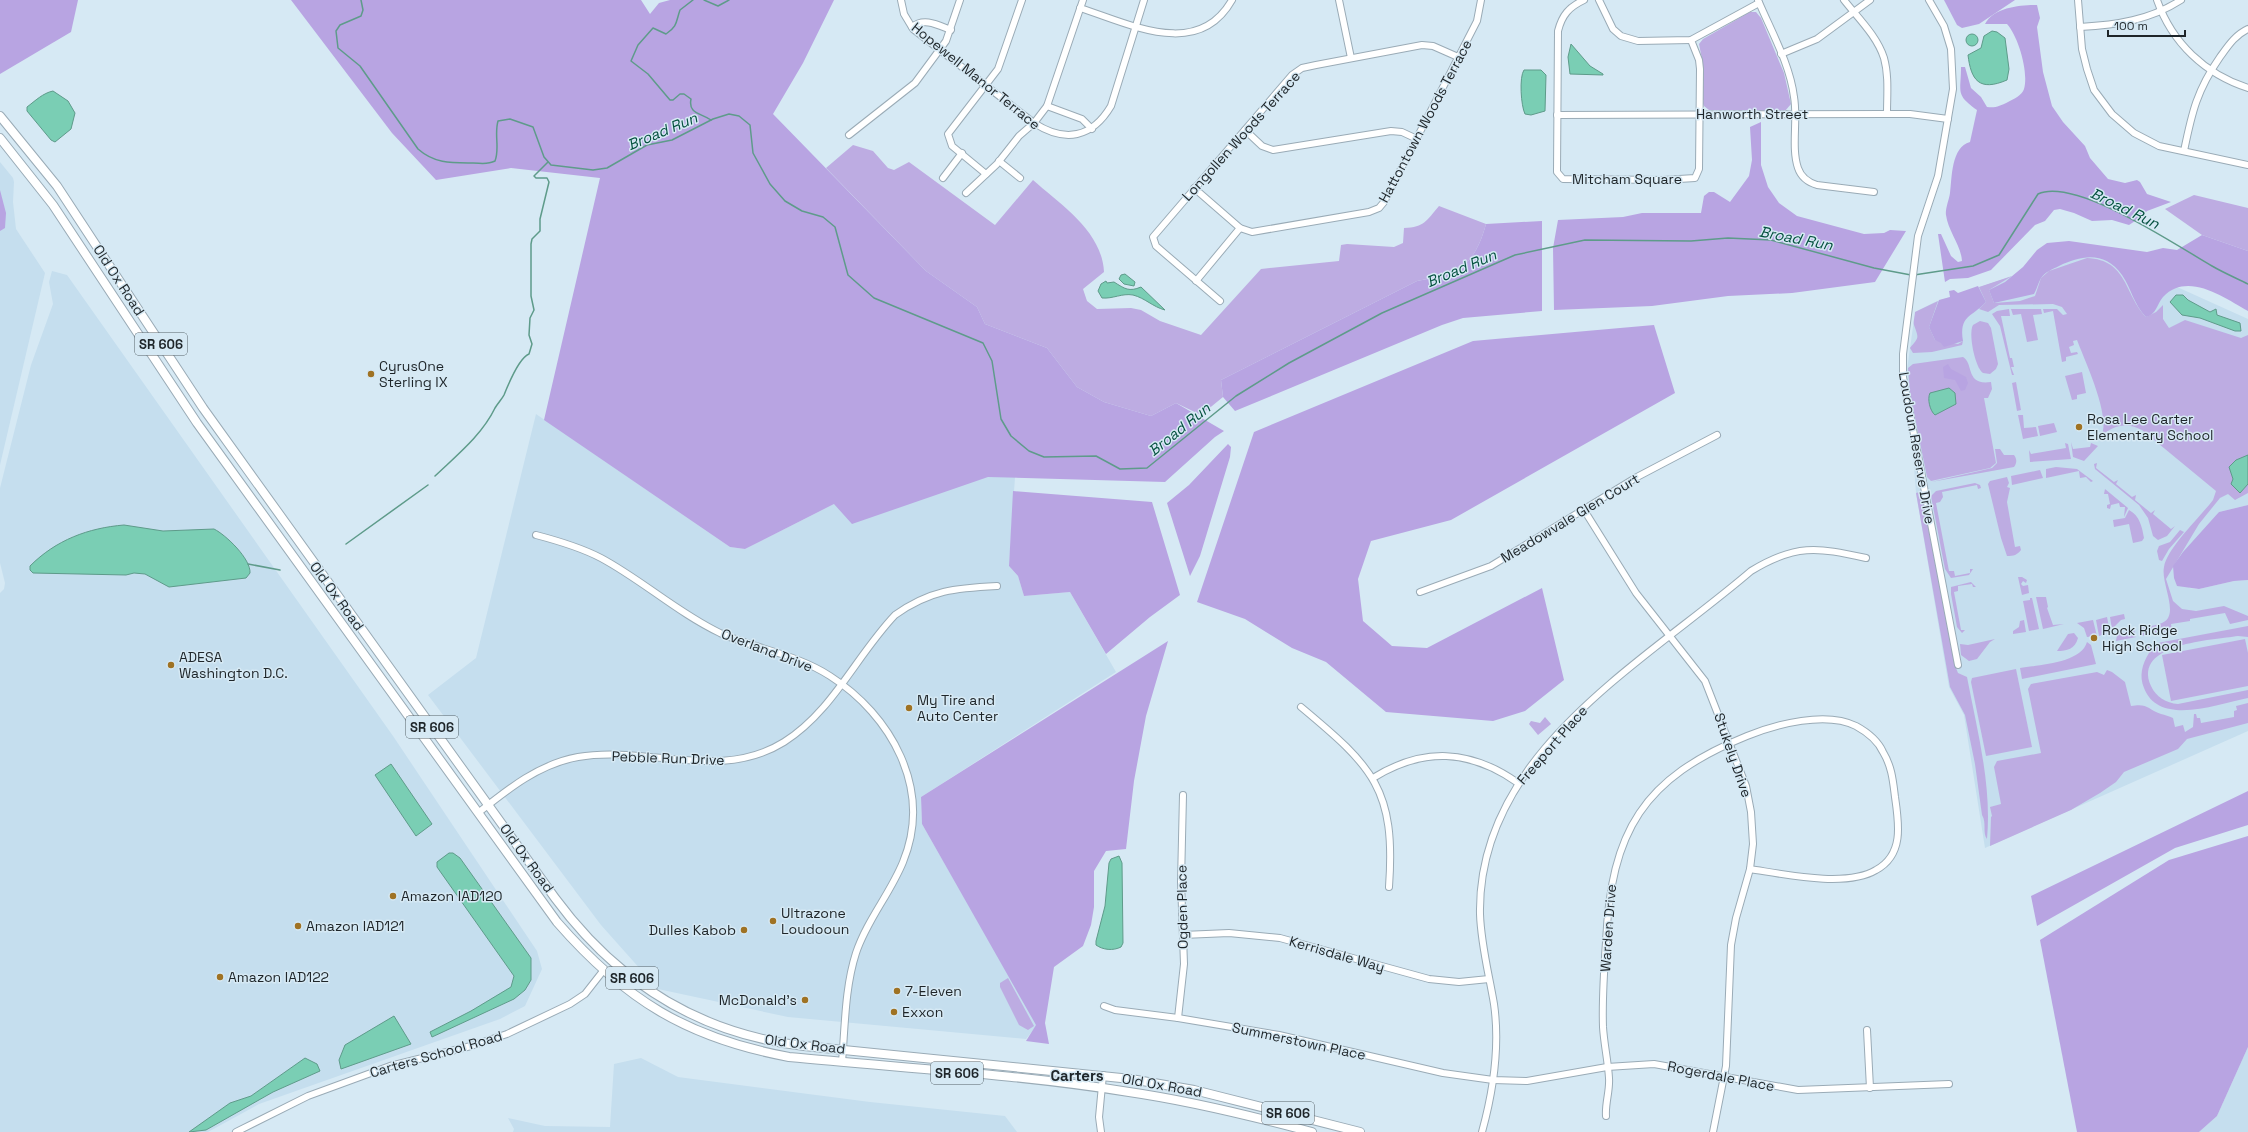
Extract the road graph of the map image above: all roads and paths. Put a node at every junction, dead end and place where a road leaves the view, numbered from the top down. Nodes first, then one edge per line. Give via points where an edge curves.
1 (901, 0) edge
2 (960, 0) edge
3 (1022, 0) edge
4 (1083, 0) edge
5 (1144, 0) edge
6 (1232, 0) edge
7 (1340, 0) edge
8 (1482, 0) edge
9 (1584, 0) edge
10 (1599, 0) edge
11 (1844, 0) edge
12 (1870, 0) edge
13 (1929, 0) edge
14 (2078, 0) edge
15 (2157, 0) edge
16 (2181, 0) edge
17 (1758, 1) edge
18 (1080, 8) junction
19 (2160, 11) junction
20 (1854, 13) junction
21 (1137, 26) junction
22 (912, 27) junction
23 (2080, 27) junction
24 (2248, 29) edge
25 (951, 30) junction
26 (1691, 40) junction
27 (940, 50) junction
28 (1781, 54) junction
29 (1458, 57) junction
30 (1350, 58) junction
31 (2211, 71) junction
32 (986, 86) junction
33 (2248, 88) edge
34 (1047, 106) junction
35 (1700, 114) junction
36 (1796, 114) junction
37 (1887, 114) junction
38 (1557, 115) junction
39 (0, 116) edge
40 (1948, 119) junction
41 (1034, 123) junction
42 (1092, 129) junction
43 (1245, 130) junction
44 (849, 135) dead end
45 (0, 138) edge
46 (1417, 139) junction
47 (2184, 151) junction
48 (962, 153) junction
49 (999, 161) junction
50 (2248, 165) edge
51 (986, 174) junction
52 (943, 178) dead end
53 (1020, 178) dead end
54 (1194, 188) junction
55 (1874, 192) dead end
56 (966, 193) dead end
57 (1240, 228) junction
58 (1196, 281) junction
59 (1220, 301) dead end
60 (1717, 435) dead end
61 (1584, 510) junction
62 (536, 535) dead end
63 (1866, 558) dead end
64 (998, 586) dead end
65 (1420, 592) dead end
66 (1670, 636) junction
67 (1958, 665) dead end
68 (841, 684) junction
69 (1301, 707) dead end
70 (1730, 743) junction
71 (1373, 778) junction
72 (1518, 784) junction
73 (1183, 795) dead end
74 (488, 805) junction
75 (478, 813) junction
76 (1750, 869) junction
77 (1388, 887) dead end
78 (1183, 935) junction
79 (603, 971) junction
80 (1489, 979) junction
81 (1104, 1006) dead end
82 (1178, 1018) junction
83 (1867, 1030) dead end
84 (843, 1049) junction
85 (842, 1062) junction
86 (1607, 1067) junction
87 (1103, 1075) junction
88 (1724, 1077) junction
89 (1493, 1080) junction
90 (1949, 1084) dead end
91 (1102, 1088) junction
92 (1870, 1088) junction
93 (1606, 1116) dead end
94 (236, 1132) edge
95 (1101, 1132) edge
96 (1312, 1132) edge
97 (1360, 1132) edge
98 (1482, 1132) edge
99 (1713, 1132) edge

1 - 22 street, Hopewell Manor Terrace via 904,14
2 - 25 street
3 - 32 street via 1002,61
4 - 18 street
5 - 21 street, Hopewell Manor Terrace
6 - 21 street via 1222,15 1212,23 1190,33 1171,35
7 - 30 street
8 - 29 street, Hattontown Woods Terrace via 1477,21
9 - 38 street, Mitcham Square via 1568,9 1558,31
10 - 26 street via 1613,29 1627,38 1638,41
11 - 20 street
12 - 20 street
13 - 40 street, Loudoun Reserve Drive via 1944,26 1951,49 1954,82
14 - 23 street
15 - 19 street
16 - 19 street
17 - 26 street
17 - 28 street
18 - 21 street
18 - 34 street
19 - 23 street via 2119,25
19 - 31 street via 2183,47
20 - 28 street via 1817,39
20 - 37 street via 1873,36 1884,58
21 - 42 street, Hopewell Manor Terrace via 1111,106 1103,120
22 - 25 street via 919,22 926,22
22 - 27 street, Hopewell Manor Terrace
23 - 47 street via 2082,50 2094,90 2112,114 2134,133 2152,143
24 - 31 street via 2231,43
25 - 27 street
26 - 35 street, Mitcham Square via 1699,60
27 - 32 street, Hopewell Manor Terrace
27 - 44 street via 908,90
28 - 36 street via 1791,80
29 - 30 street, Longollen Woods Terrace via 1426,45
29 - 46 street, Hattontown Woods Terrace
30 - 43 street, Longollen Woods Terrace via 1299,70
31 - 33 street
31 - 47 street via 2197,96
32 - 41 street, Hopewell Manor Terrace
32 - 48 street via 948,134 950,142
34 - 41 street
34 - 42 street via 1082,119
35 - 36 street, Hanworth Street
35 - 38 street, Hanworth Street
35 - 38 street, Mitcham Square via 1699,173 1690,180 1567,180 1560,177 1557,172
36 - 37 street, Hanworth Street
36 - 55 street via 1796,163 1804,178 1817,185
37 - 40 street, Hanworth Street
39 - 74 main road, Old Ox Road / SR 606 via 57,186 207,414
40 - 67 street, Loudoun Reserve Drive via 1938,176 1925,210 1916,250 1902,366 1905,396
41 - 42 street, Hopewell Manor Terrace via 1052,133 1066,135
41 - 49 street via 1019,136
43 - 46 street via 1262,146 1273,150 1390,131 1402,132
43 - 54 street, Longollen Woods Terrace
45 - 75 main road, Old Ox Road / SR 606 via 52,205 198,423
46 - 57 street, Hattontown Woods Terrace via 1384,202 1376,210 1262,232
47 - 50 street
48 - 51 street
48 - 52 street
49 - 51 street
49 - 53 street
51 - 56 street
54 - 57 street, Hattontown Woods Terrace
54 - 58 street, Longollen Woods Terrace via 1153,240 1156,246
57 - 58 street
58 - 59 street, Longollen Woods Terrace
60 - 61 street, Meadowvale Glen Court via 1637,477
61 - 65 street, Meadowvale Glen Court via 1491,566
61 - 66 street, Stukely Drive via 1621,571
62 - 68 street, Overland Drive via 600,557 705,625 734,638 801,660
63 - 66 street, Freeport Place via 1822,549 1804,549 1770,559 1751,571
64 - 68 street, Pebble Run Drive via 952,588 911,603 894,615
66 - 70 street, Stukely Drive via 1705,681
66 - 72 street, Freeport Place via 1576,715 1533,763
68 - 74 street, Pebble Run Drive via 813,719 783,742 761,752 716,762 608,756 579,757 537,771
68 - 84 street, Overland Drive via 875,714 895,742 908,781 912,815 904,858 890,888 865,929 853,963
69 - 71 street via 1344,744
70 - 76 street, Stukely Drive via 1746,786 1751,812 1753,844
70 - 76 street, Warden Drive via 1754,733 1799,722 1836,720 1854,725 1870,736 1882,750 1892,773 1899,836 1889,859 1878,870 1856,878 1827,878 1798,877
70 - 86 street, Warden Drive via 1688,764 1664,785 1638,816 1620,849 1609,893 1606,932 1603,1009
71 - 72 street via 1400,763 1429,756 1457,756 1482,763
71 - 77 street via 1384,801 1389,828 1391,849
72 - 80 street, Freeport Place via 1495,830 1482,880 1481,929
73 - 78 street, Ogden Place
74 - 75 street, Pebble Run Drive
74 - 84 main road, Old Ox Road / SR 606 via 570,918 613,964 649,991 704,1020 735,1031 784,1043
75 - 79 main road, Old Ox Road / SR 606 via 557,922
76 - 88 street, Stukely Drive via 1731,945
78 - 80 street, Kerrisdale Way via 1242,934 1280,938 1419,977 1459,982
78 - 82 street, Ogden Place via 1184,964
79 - 85 main road, Old Ox Road / SR 606 via 642,1001 670,1018 721,1040 765,1052
79 - 94 street, Carters School Road via 584,994 570,1004 507,1034 470,1046 407,1060 308,1096
80 - 89 street, Freeport Place via 1495,1019
81 - 82 street, Summerstown Place via 1115,1010
82 - 89 street, Summerstown Place via 1279,1035 1442,1073
83 - 92 street
84 - 85 street, Overland Drive
84 - 87 main road, Old Ox Road / SR 606
85 - 91 main road, Old Ox Road / SR 606
86 - 88 street, Rogerdale Place via 1654,1064
86 - 89 street, Rogerdale Place via 1527,1081
86 - 93 street, Warden Drive via 1609,1088
87 - 91 street
87 - 97 main road, Old Ox Road / SR 606 via 1194,1090
88 - 92 street, Rogerdale Place via 1798,1090
88 - 99 street, Stukely Drive
89 - 98 street, Freeport Place
90 - 92 street, Rogerdale Place
91 - 95 street via 1099,1117
91 - 96 main road, Old Ox Road / SR 606 via 1205,1106

